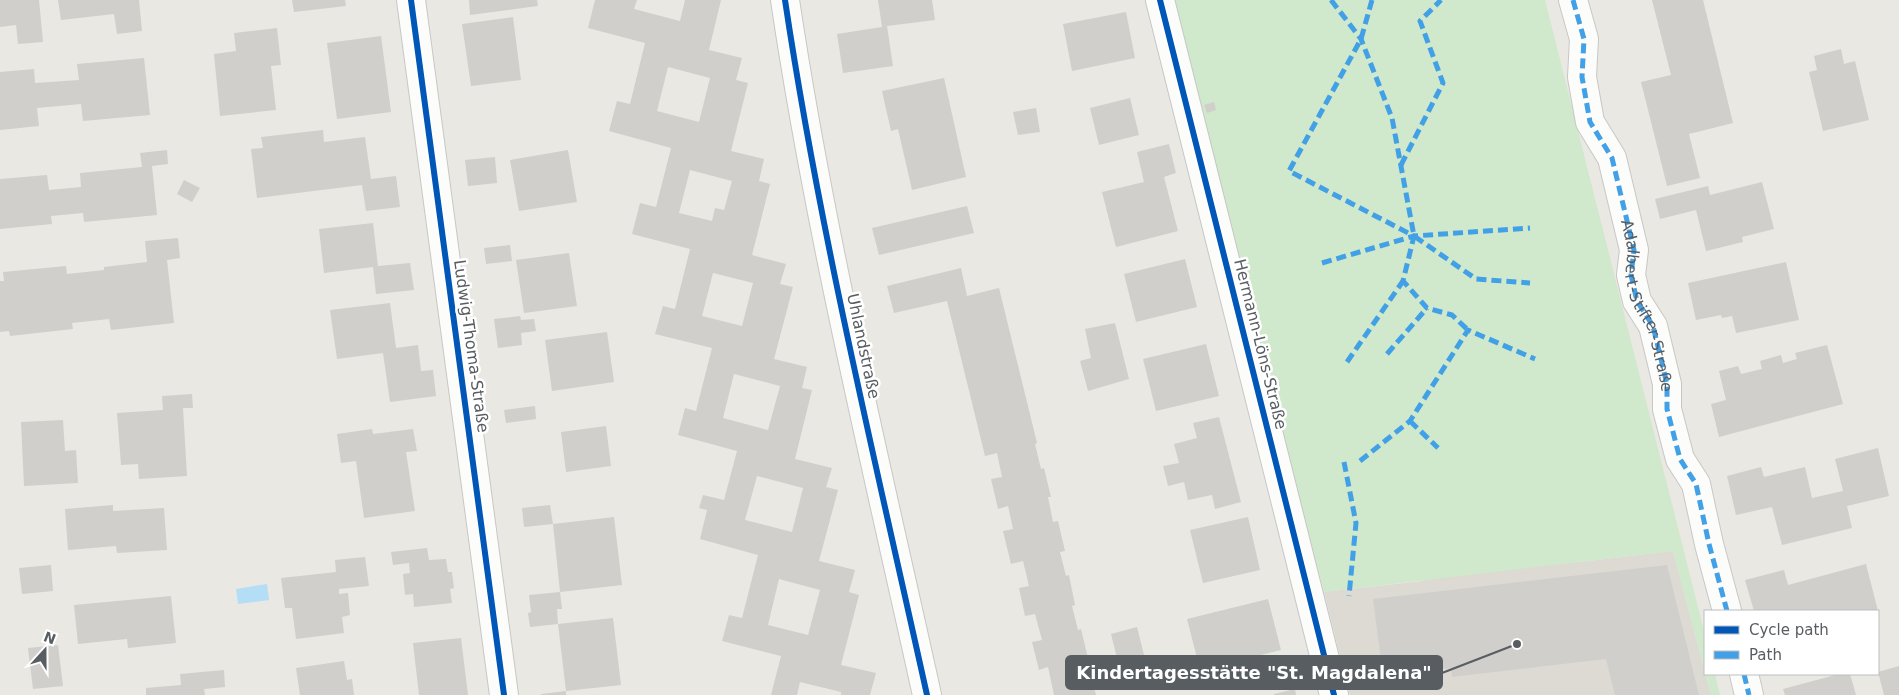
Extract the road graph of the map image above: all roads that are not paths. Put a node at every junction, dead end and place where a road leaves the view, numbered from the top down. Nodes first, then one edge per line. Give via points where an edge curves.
1 (411, 0) edge
2 (785, 0) edge
3 (1160, 0) edge
4 (1574, 0) edge
5 (1727, 610) edge
6 (1744, 675) edge
7 (504, 695) edge
8 (927, 695) edge
9 (1334, 695) edge
10 (1749, 695) edge

1 - 7 street, Ludwig-Thoma-Straße
2 - 8 street, Uhlandstraße via 800,98 834,270
3 - 9 street, Hermann-Löns-Straße
4 - 5 street, Adalbert-Stifter-Straße via 1584,39 1582,77 1590,122 1612,158 1634,250 1631,275 1637,301 1653,326 1667,384 1667,409 1673,434 1680,458 1696,484
6 - 10 street

